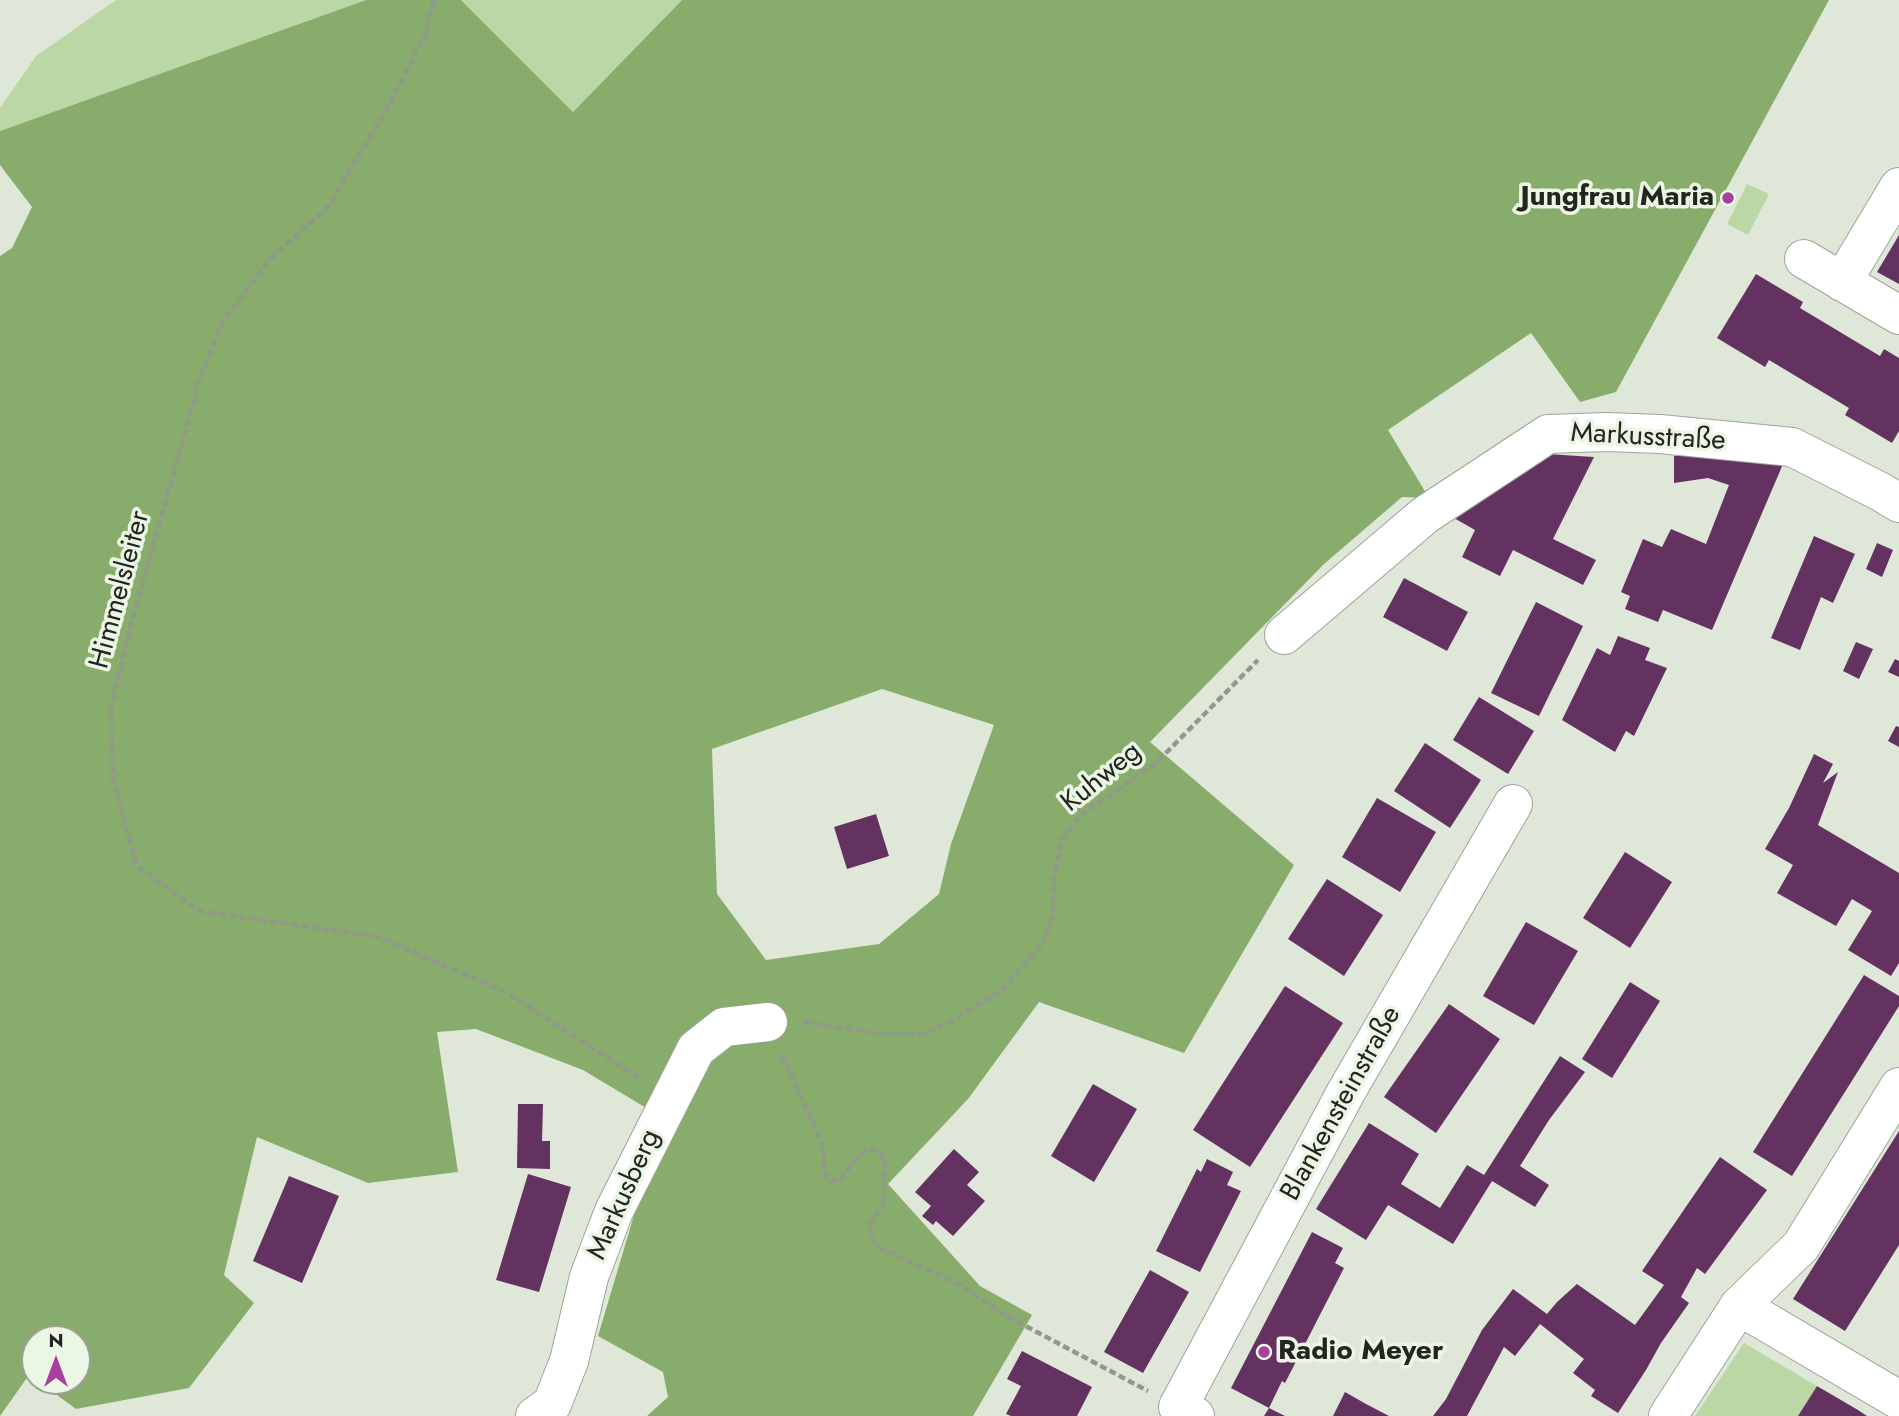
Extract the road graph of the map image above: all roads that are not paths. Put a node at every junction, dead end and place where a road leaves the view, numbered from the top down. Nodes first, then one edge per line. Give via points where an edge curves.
1 (1899, 187) edge
2 (1804, 259) dead end
3 (1842, 282) junction
4 (1899, 316) edge
5 (1899, 503) edge
6 (1284, 635) road end
7 (1513, 804) dead end
8 (768, 1022) road end
9 (1899, 1087) edge
10 (1739, 1306) junction
11 (1899, 1400) edge
12 (1186, 1411) edge
13 (535, 1416) edge
14 (1668, 1416) edge

1 - 3 street
2 - 3 street
3 - 4 street
5 - 6 street, Markusstraße via 1792,447 1660,434 1548,434 1425,514
7 - 12 street, Blankensteinstraße via 1346,1093
8 - 13 street, Markusberg via 724,1027 696,1049 614,1211 589,1277 569,1361 552,1404
9 - 10 street via 1801,1246
10 - 11 street
10 - 14 street

